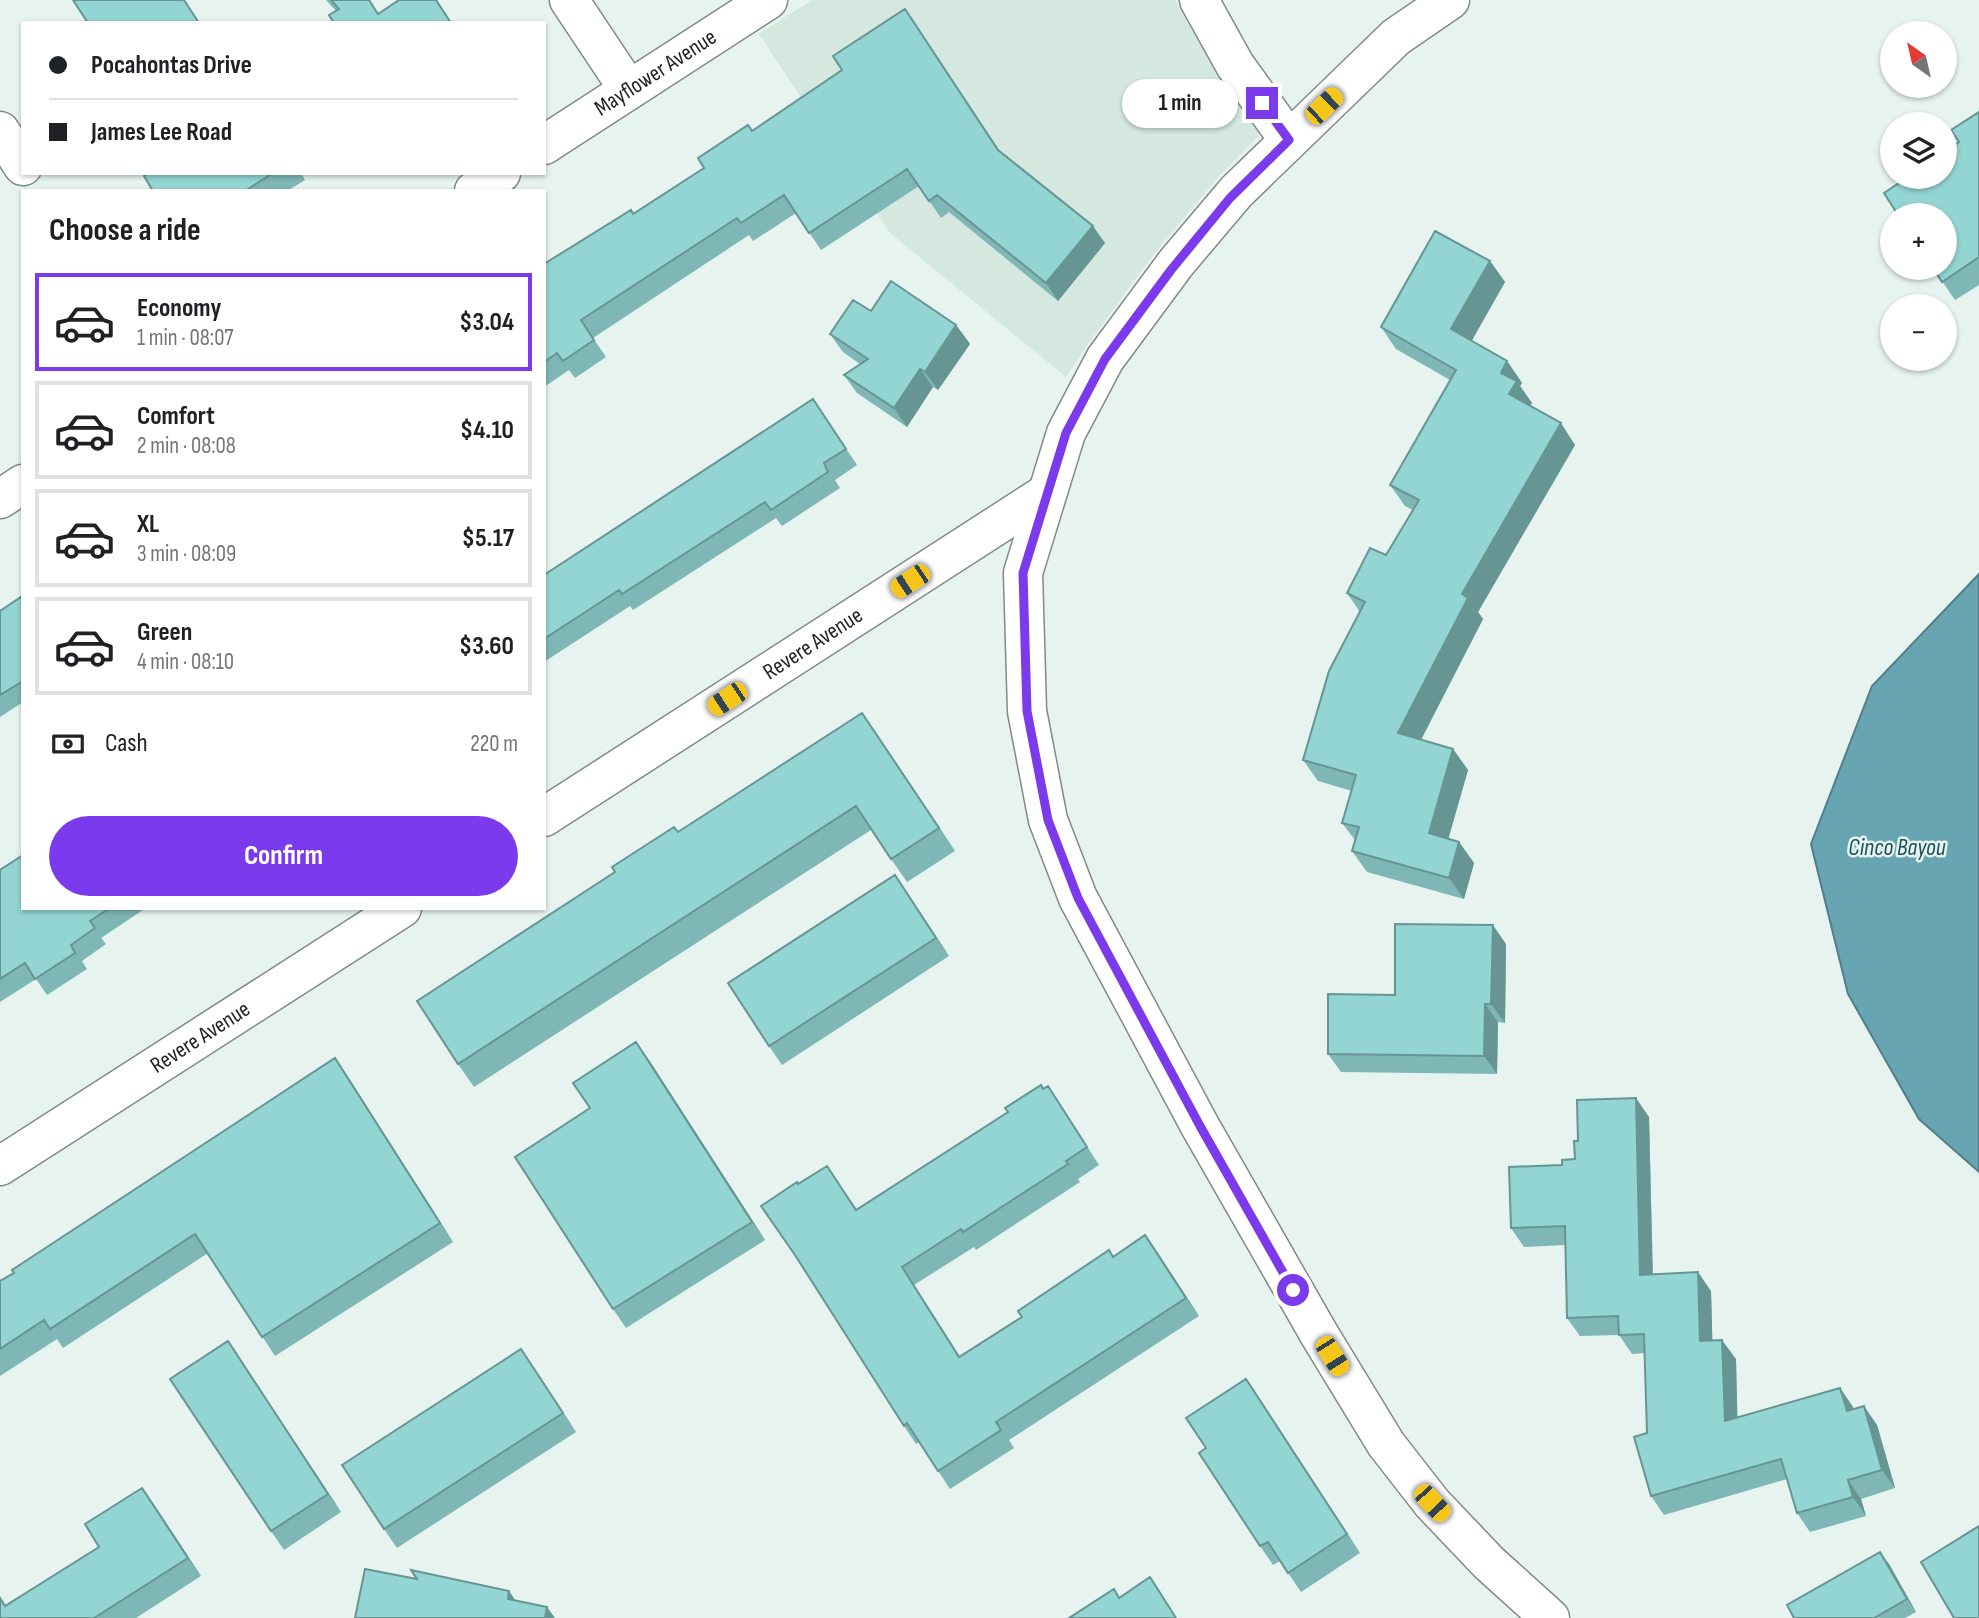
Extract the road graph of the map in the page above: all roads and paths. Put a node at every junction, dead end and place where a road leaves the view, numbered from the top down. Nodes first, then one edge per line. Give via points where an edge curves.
1 (569, 0) edge
2 (768, 0) edge
3 (1199, 0) edge
4 (1450, 0) edge
5 (629, 90) junction
6 (0, 131) edge
7 (1289, 140) junction
8 (546, 144) edge
9 (21, 163) edge
10 (497, 175) edge
11 (477, 189) edge
12 (21, 485) edge
13 (1047, 493) junction
14 (0, 499) edge
15 (546, 816) edge
16 (399, 910) edge
17 (0, 1166) edge
18 (1550, 1618) edge

1 - 5 street
2 - 5 street, Mayflower Avenue
3 - 7 street via 1235,65
4 - 7 street via 1396,37
5 - 8 street, Mayflower Avenue
6 - 9 street
7 - 13 street via 1223,208 1105,359 1066,433
10 - 11 street
12 - 14 street
13 - 15 street, Revere Avenue
13 - 18 street via 1023,573 1027,711 1048,820 1078,898 1200,1126 1387,1444 1432,1503
16 - 17 street, Revere Avenue

